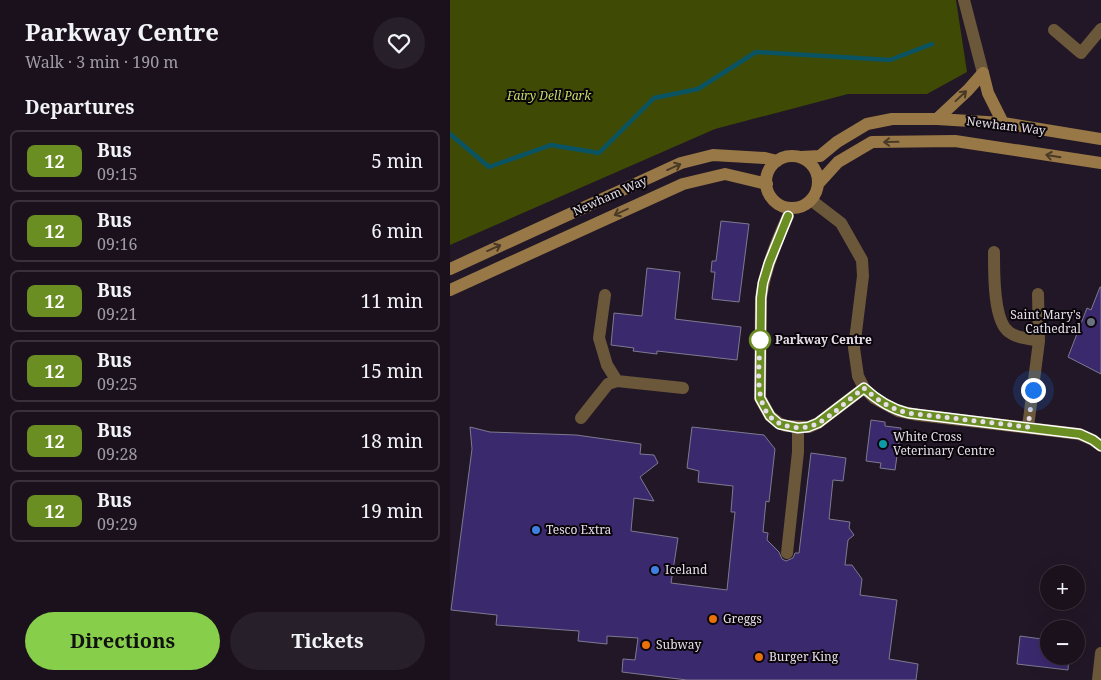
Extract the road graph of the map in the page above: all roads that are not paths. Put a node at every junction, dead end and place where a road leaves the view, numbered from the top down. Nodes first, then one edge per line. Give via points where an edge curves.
1 (964, 0) edge
2 (1054, 30) dead end
3 (1101, 30) edge
4 (984, 72) junction
5 (937, 119) junction
6 (1003, 123) junction
7 (1101, 139) edge
8 (801, 157) junction
9 (777, 161) junction
10 (1101, 163) edge
11 (767, 184) junction
12 (818, 184) junction
13 (811, 200) junction
14 (788, 216) dead end
15 (994, 252) dead end
16 (450, 268) edge
17 (450, 290) edge
18 (1038, 294) dead end
19 (605, 295) dead end
20 (1039, 341) junction
21 (617, 381) junction
22 (683, 388) dead end
23 (864, 388) junction
24 (581, 418) dead end
25 (1028, 427) junction
26 (798, 428) junction
27 (1101, 446) edge
28 (787, 553) dead end
29 (1101, 653) edge
30 (1098, 680) edge

1 - 4 street
2 - 3 street via 1081,53
5 -> 4 street
4 - 6 street via 988,93
5 - 6 street, Newham Way
5 - 8 street, Newham Way via 892,119 867,124 820,156
6 - 7 street, Newham Way
8 - 9 street, Newham Way via 785,157
8 - 12 street via 815,169
9 - 11 street via 771,167
16 -> 9 street, Newham Way via 681,163 713,155
10 -> 12 street, Newham Way via 955,141 872,142 838,162
11 - 13 street via 779,204 797,207
11 -> 17 street, Newham Way via 724,174 683,184
12 - 13 street, Newham Way
13 - 23 street via 841,223 862,260 854,348 858,376
14 - 26 street via 763,283 759,386 760,398 770,416 779,424
15 - 20 street via 994,287 1002,326 1010,334
18 - 20 street
19 - 21 street via 599,338 607,364
20 - 25 street
21 - 22 street
21 - 24 street via 608,384
23 - 25 street via 874,398 893,408 918,416
23 - 26 street via 818,423
25 - 27 street via 1080,434
26 - 28 street
29 - 30 street

